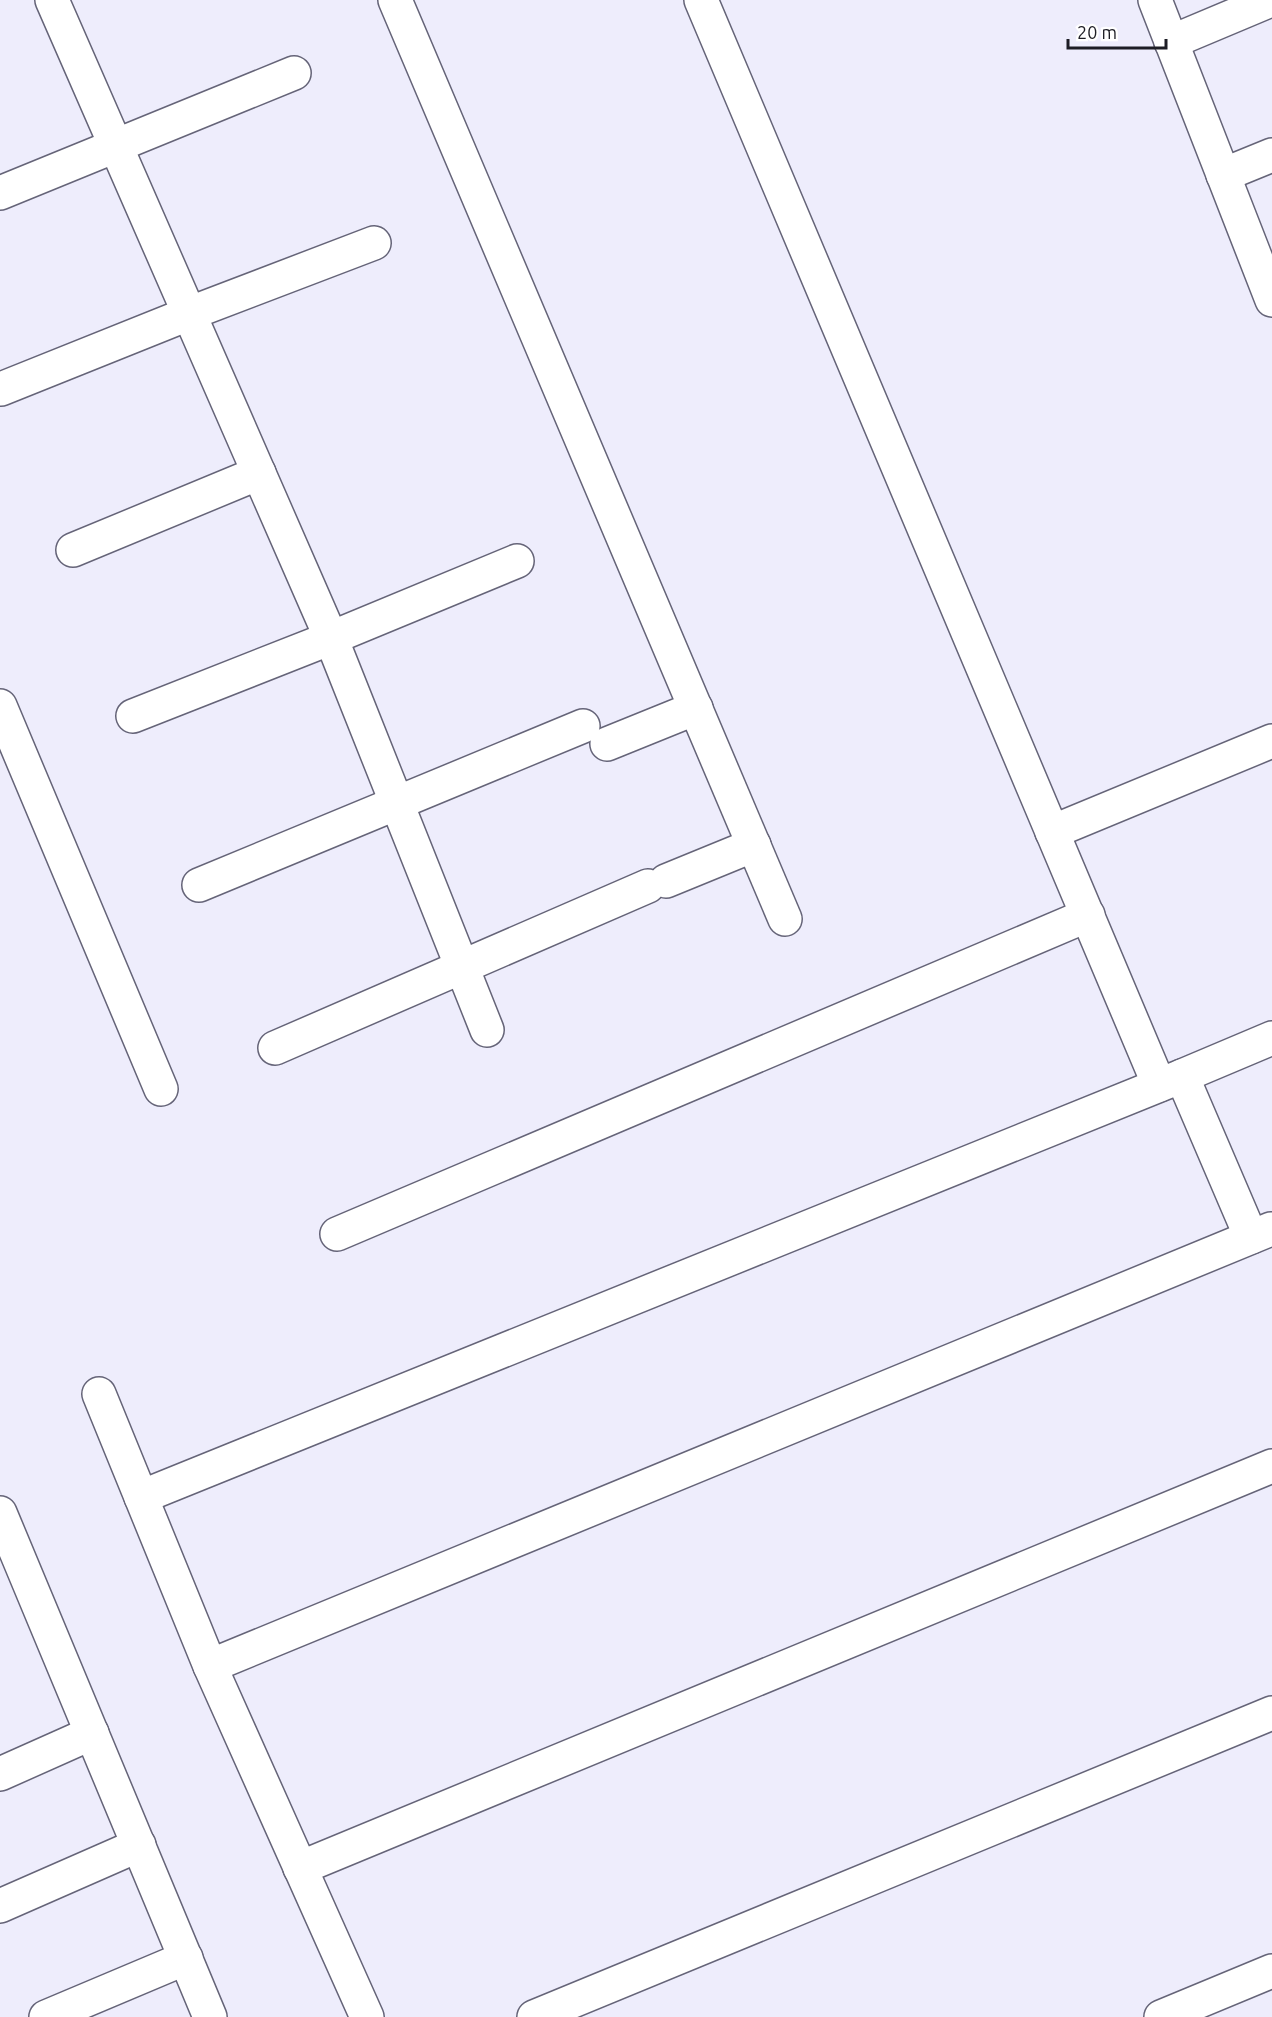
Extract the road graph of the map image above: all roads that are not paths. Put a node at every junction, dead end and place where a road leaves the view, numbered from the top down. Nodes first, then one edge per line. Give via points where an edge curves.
1 (52, 0) edge
2 (395, 0) edge
3 (701, 0) edge
4 (1155, 0) edge
5 (1271, 0) edge
6 (1171, 42) junction
7 (294, 74) dead end
8 (115, 148) junction
9 (1272, 155) edge
10 (1223, 175) junction
11 (0, 193) edge
12 (374, 243) dead end
13 (1272, 300) edge
14 (188, 314) junction
15 (1, 389) edge
16 (259, 473) junction
17 (73, 550) dead end
18 (517, 561) dead end
19 (331, 638) junction
20 (0, 706) edge
21 (696, 708) junction
22 (133, 716) dead end
23 (1272, 741) edge
24 (397, 803) junction
25 (1052, 832) junction
26 (754, 845) junction
27 (199, 885) dead end
28 (1088, 915) junction
29 (785, 919) dead end
30 (462, 965) junction
31 (487, 1029) dead end
32 (1272, 1038) edge
33 (274, 1048) dead end
34 (1171, 1081) junction
35 (161, 1089) dead end
36 (1261, 1233) edge
37 (337, 1234) dead end
38 (99, 1394) dead end
39 (1272, 1466) edge
40 (141, 1497) junction
41 (0, 1513) edge
42 (210, 1666) junction
43 (1272, 1713) edge
44 (92, 1732) junction
45 (0, 1774) edge
46 (139, 1845) junction
47 (300, 1868) junction
48 (0, 1906) edge
49 (186, 1958) junction
50 (1272, 1971) edge
51 (46, 2017) edge
52 (210, 2017) edge
53 (367, 2017) edge
54 (534, 2017) edge
55 (1161, 2017) edge

1 - 8 street
2 - 21 street
3 - 25 street
4 - 6 street
5 - 6 street
6 - 10 street
7 - 8 street
8 - 11 street
8 - 14 street
9 - 10 street
10 - 13 street
12 - 14 street
14 - 15 street
14 - 16 street
16 - 17 street
16 - 19 street
18 - 19 street
19 - 22 street
19 - 24 street
20 - 35 street
21 - 24 street via 595,735
21 - 26 street
23 - 25 street
24 - 27 street
24 - 30 street
25 - 28 street
26 - 29 street
26 - 30 street
28 - 34 street
28 - 37 street
30 - 31 street
30 - 33 street
32 - 34 street
34 - 36 street
34 - 40 street
36 - 42 street
38 - 40 street
39 - 47 street
40 - 42 street
41 - 44 street
42 - 47 street
43 - 54 street
44 - 45 street
44 - 46 street
46 - 48 street
46 - 49 street
47 - 53 street
49 - 51 street
49 - 52 street
50 - 55 street

